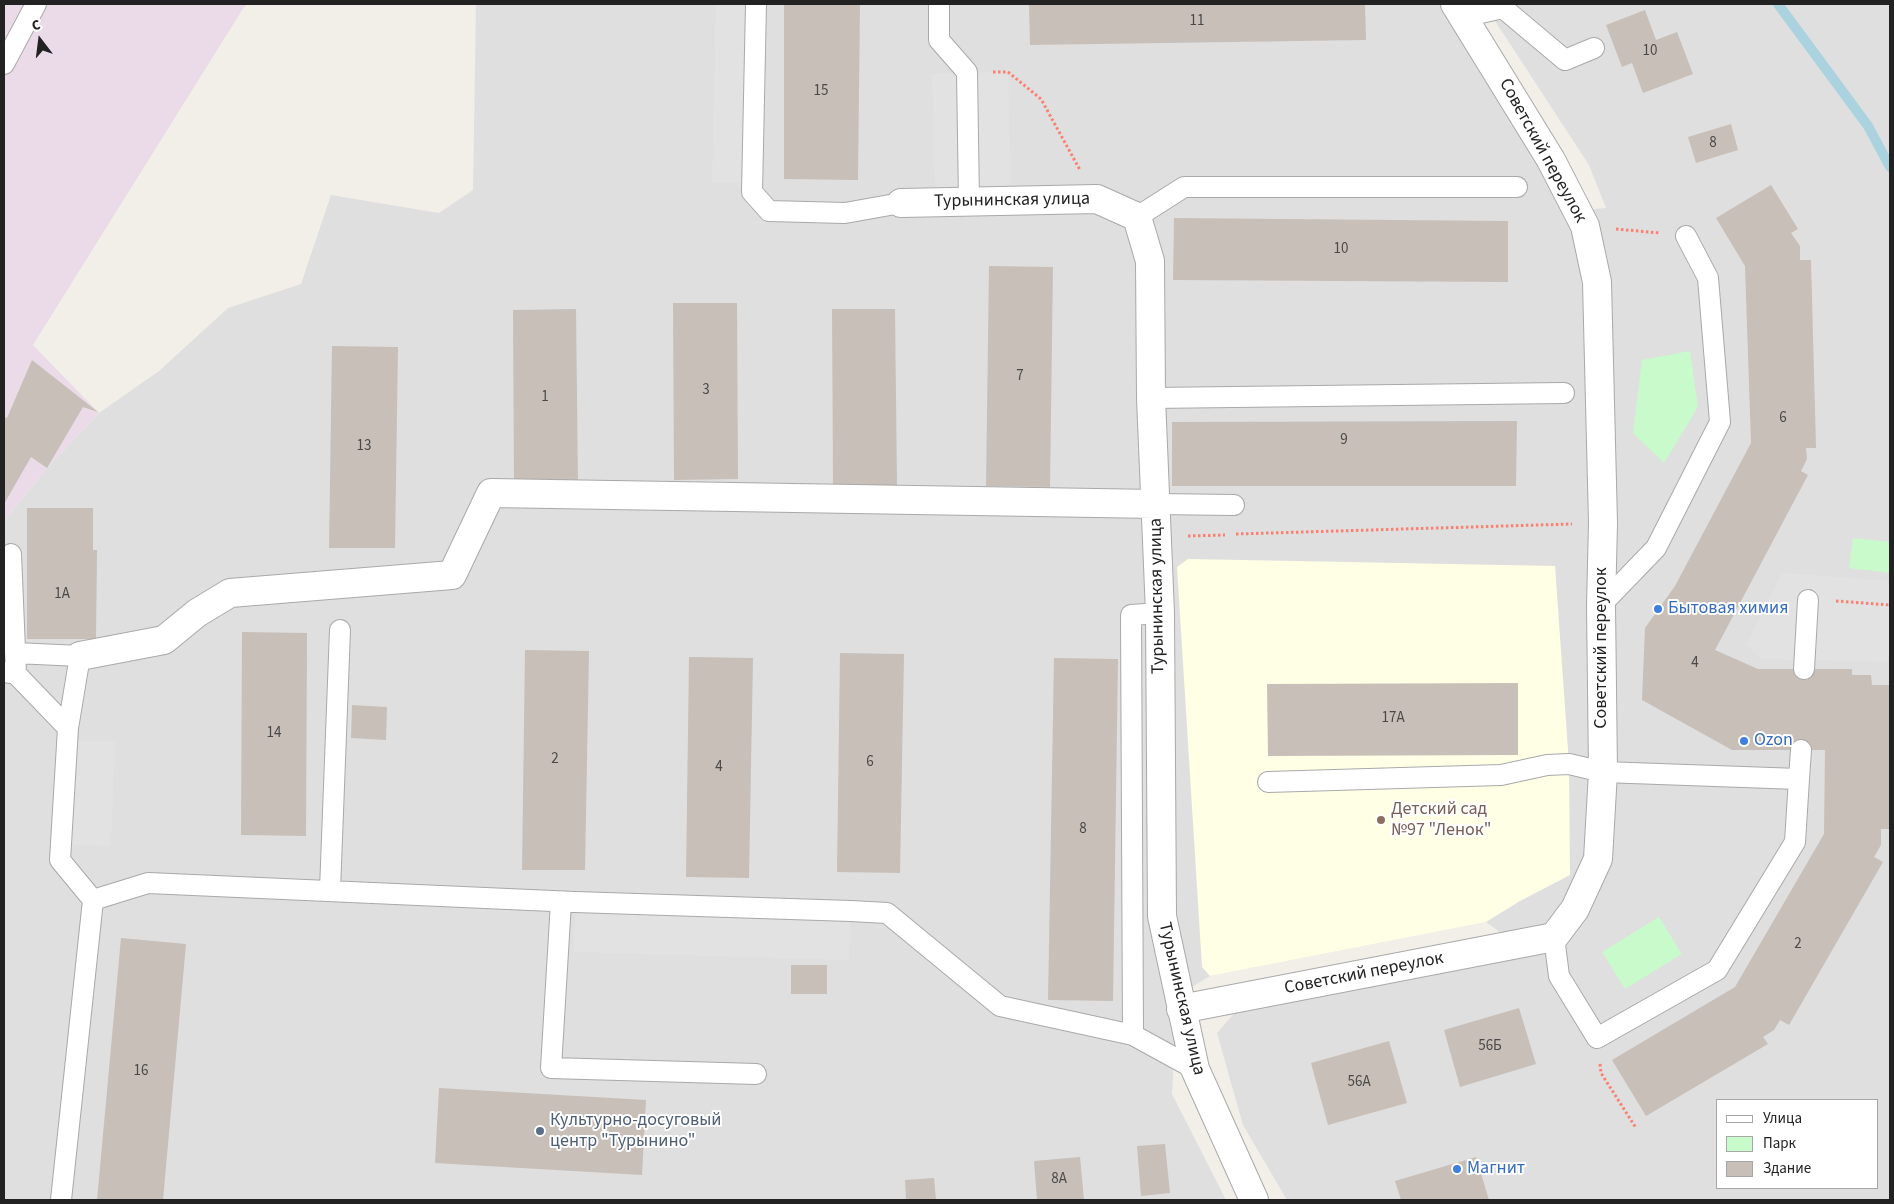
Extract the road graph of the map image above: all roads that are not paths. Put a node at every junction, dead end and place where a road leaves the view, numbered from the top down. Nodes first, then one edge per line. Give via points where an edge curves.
1 (36, 4) edge
2 (756, 4) edge
3 (939, 4) edge
4 (1459, 10) edge
5 (1594, 48) dead end
6 (4, 64) edge
7 (1518, 187) dead end
8 (969, 201) junction
9 (901, 203) joint
10 (1137, 217) junction
11 (1686, 236) road end
12 (1564, 393) dead end
13 (1151, 398) junction
14 (1156, 504) junction
15 (1234, 505) dead end
16 (11, 554) dead end
17 (1808, 600) road end
18 (1601, 605) junction
19 (1160, 613) junction
20 (340, 630) dead end
21 (15, 653) junction
22 (80, 656) junction
23 (1804, 669) dead end
24 (10, 673) edge
25 (68, 728) junction
26 (1801, 750) dead end
27 (1604, 772) junction
28 (1799, 779) junction
29 (1268, 782) dead end
30 (330, 890) junction
31 (93, 900) junction
32 (561, 902) junction
33 (1554, 937) junction
34 (1181, 1009) junction
35 (1133, 1035) junction
36 (1195, 1070) junction
37 (756, 1074) dead end
38 (61, 1200) edge
39 (1254, 1200) edge

1 - 6 lane
2 - 9 lane via 752,192 769,211 845,213
3 - 8 lane via 939,40 967,72
4 - 5 lane via 1503,8 1565,60
4 - 18 street, Советский переулок via 1551,160 1585,226 1598,282
7 - 10 lane via 1184,187
8 - 9 street, Турынинская улица
8 - 10 street, Турынинская улица via 1097,199
10 - 13 street, Турынинская улица via 1150,261
11 - 18 lane via 1708,278 1720,422 1656,548
12 - 13 lane
13 - 14 street, Турынинская улица
14 - 15 lane
14 - 19 street, Турынинская улица
14 - 22 street via 491,493 452,575 230,593 164,640
16 - 21 lane
17 - 23 lane
18 - 27 street, Советский переулок
19 - 34 street, Турынинская улица via 1162,916
19 - 35 lane via 1131,615
20 - 30 lane
21 - 22 lane
21 - 24 lane
22 - 25 lane
24 - 25 lane
25 - 31 lane via 60,860
26 - 28 lane
27 - 28 lane
27 - 29 lane via 1569,764 1547,765 1501,775
27 - 33 street, Советский переулок via 1598,859 1574,909
28 - 33 lane via 1794,842 1717,970 1597,1038 1559,976
30 - 31 lane via 148,883
30 - 32 lane
31 - 38 lane
32 - 35 lane via 887,913 1000,1006
32 - 37 lane via 550,1068
33 - 34 street, Советский переулок
34 - 36 street, Турынинская улица
35 - 36 lane
36 - 39 street, Турынинская улица

